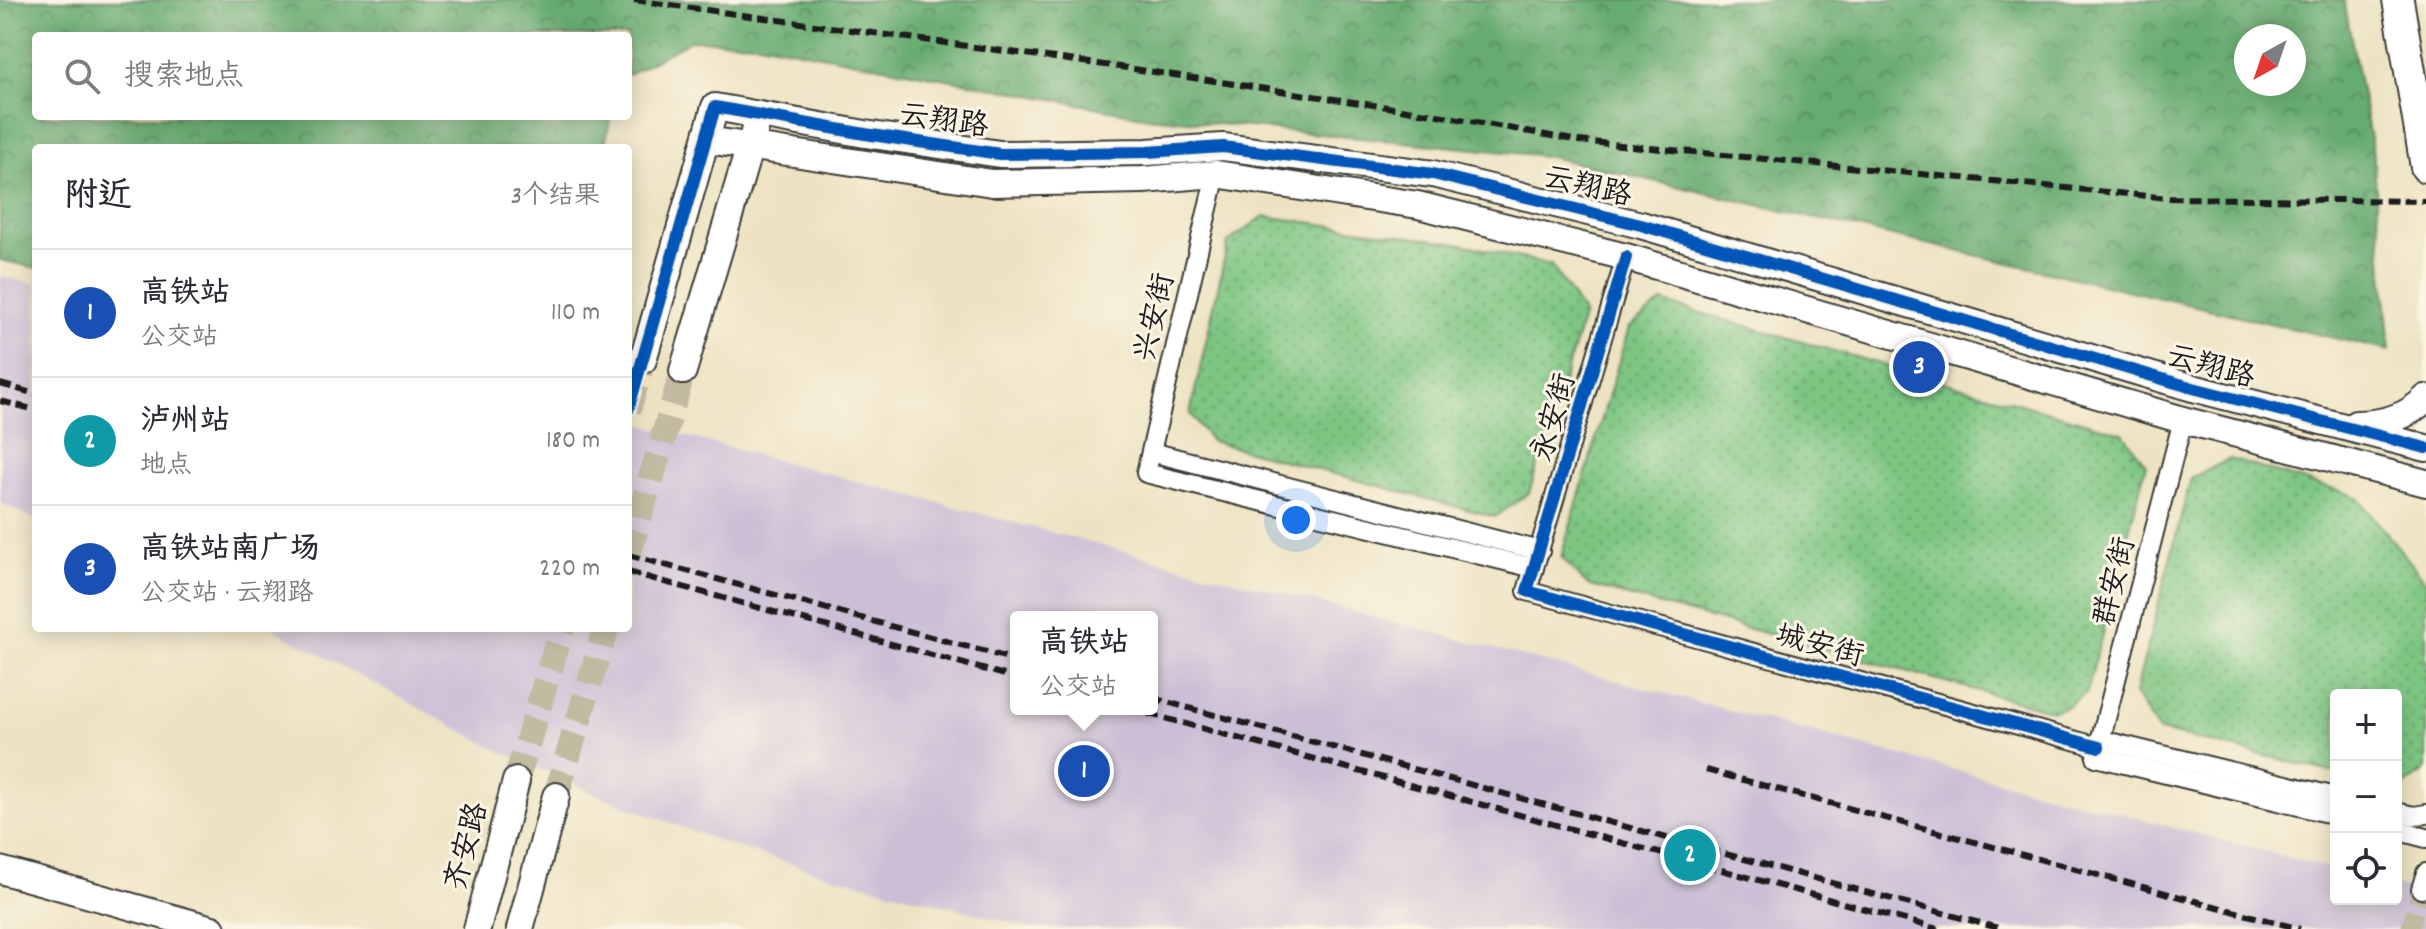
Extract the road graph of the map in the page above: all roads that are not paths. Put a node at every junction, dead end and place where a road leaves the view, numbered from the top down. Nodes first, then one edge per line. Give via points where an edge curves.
1 (2398, 0) edge
2 (759, 114) junction
3 (707, 140) junction
4 (751, 145) junction
5 (2426, 167) edge
6 (1216, 174) junction
7 (1626, 257) junction
8 (643, 360) tunnel mouth
9 (683, 371) tunnel mouth
10 (2426, 398) edge
11 (2183, 420) junction
12 (2329, 423) junction
13 (2426, 448) edge
14 (1151, 452) junction
15 (2426, 483) edge
16 (1537, 560) junction
17 (1527, 591) joint
18 (2099, 748) junction
19 (516, 781) tunnel mouth
20 (556, 796) tunnel mouth
21 (2330, 796) edge
22 (2330, 813) edge
23 (2402, 813) edge
24 (2426, 814) edge
25 (2402, 832) edge
26 (2426, 838) edge
27 (0, 870) edge
28 (212, 929) edge
29 (477, 929) edge
30 (520, 929) edge

1 - 5 main road
2 - 3 street, 云翔路 via 715,107
2 - 4 street
2 - 12 street, 云翔路 via 1000,154 1223,147 1433,174 1641,225
3 - 4 street, 云翔路
3 - 8 street
4 - 6 street, 云翔路 via 992,183
4 - 9 street
6 - 7 street, 云翔路 via 1418,205
6 - 14 street, 兴安街
7 - 11 street, 云翔路
7 - 16 street, 永安街
10 - 12 street via 2386,421
11 - 15 street, 云翔路
11 - 18 street, 群安街
12 - 13 street, 云翔路
14 - 16 street
14 - 16 street, 兴安街 via 1146,473
16 - 17 street, 永安街
17 - 18 street, 城安街
18 - 21 street, 城安街
18 - 22 street, 城安街
19 - 29 street, 齐安路
20 - 30 street
23 - 24 street
25 - 26 street
27 - 28 street

